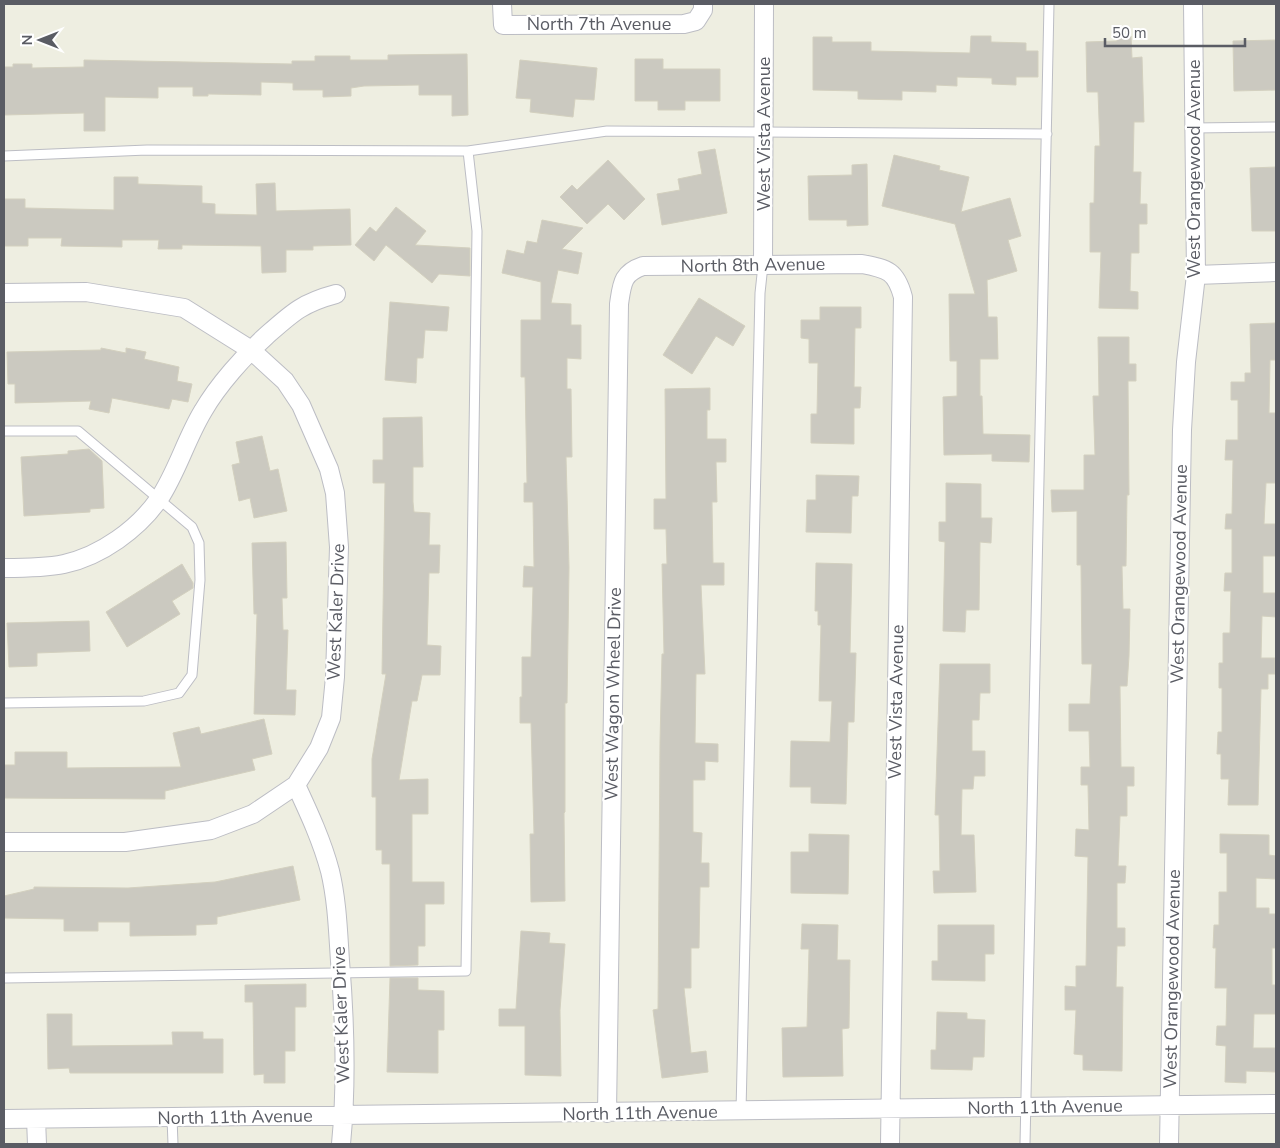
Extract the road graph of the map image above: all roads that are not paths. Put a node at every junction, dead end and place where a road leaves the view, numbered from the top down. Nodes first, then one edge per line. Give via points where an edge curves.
1 (502, 4) edge
2 (703, 4) edge
3 (764, 4) edge
4 (1049, 4) edge
5 (1193, 4) edge
6 (1276, 127) edge
7 (1194, 128) junction
8 (764, 132) junction
9 (1047, 134) junction
10 (468, 151) junction
11 (4, 156) edge
12 (763, 265) junction
13 (884, 268) joint
14 (1276, 272) edge
15 (1196, 275) junction
16 (626, 276) joint
17 (4, 294) edge
18 (336, 294) dead end
19 (250, 350) junction
20 (4, 431) edge
21 (159, 498) junction
22 (4, 568) edge
23 (4, 704) edge
24 (296, 785) junction
25 (4, 842) edge
26 (341, 972) junction
27 (4, 978) edge
28 (1276, 1104) edge
29 (1170, 1105) junction
30 (1025, 1108) junction
31 (891, 1110) junction
32 (742, 1111) junction
33 (608, 1113) junction
34 (344, 1116) junction
35 (172, 1118) junction
36 (4, 1119) edge
37 (36, 1119) junction
38 (37, 1144) edge
39 (173, 1144) edge
40 (341, 1144) edge
41 (890, 1144) edge
42 (1024, 1144) edge
43 (1169, 1144) edge

1 - 2 street, North 7th Avenue via 503,25 522,25 684,24 696,21
3 - 8 street, West Vista Avenue
4 - 9 lane
5 - 7 street, West Orangewood Avenue
6 - 7 lane
7 - 15 street, West Orangewood Avenue
8 - 9 lane
8 - 10 lane via 607,131
8 - 12 street, West Vista Avenue
9 - 30 lane
10 - 11 lane via 147,150
10 - 26 lane via 478,231 466,971
12 - 13 street, North 8th Avenue via 862,264
12 - 16 street, North 8th Avenue via 643,266 631,270
12 - 32 lane
13 - 31 street, West Vista Avenue via 897,278 903,297
14 - 15 street
15 - 29 street, West Orangewood Avenue via 1182,430
16 - 33 street, West Wagon Wheel Drive via 619,304
17 - 19 street, West Kaler Drive via 86,292 184,308
18 - 19 street via 312,300 292,312
19 - 21 street via 203,410
19 - 24 street, West Kaler Drive via 285,381 301,404 329,469 339,526 331,718 319,748
20 - 21 lane via 78,431
21 - 22 street via 144,517 105,548 64,564
21 - 23 lane via 192,527 199,543 200,580 192,675 179,693 144,701
24 - 25 street via 253,814 211,830 125,842
24 - 26 street, West Kaler Drive via 330,870
26 - 27 lane
26 - 34 street, West Kaler Drive via 345,1025
28 - 29 street, North 11th Avenue
29 - 30 street, North 11th Avenue
29 - 43 street, West Orangewood Avenue
30 - 31 street, North 11th Avenue
30 - 42 lane
31 - 32 street, North 11th Avenue
31 - 41 street, West Vista Avenue
32 - 33 street, North 11th Avenue
33 - 34 street, North 11th Avenue
34 - 35 street, North 11th Avenue
34 - 40 street, West Kaler Drive
35 - 37 street, North 11th Avenue
35 - 39 lane
36 - 37 street, North 11th Avenue
37 - 38 street

